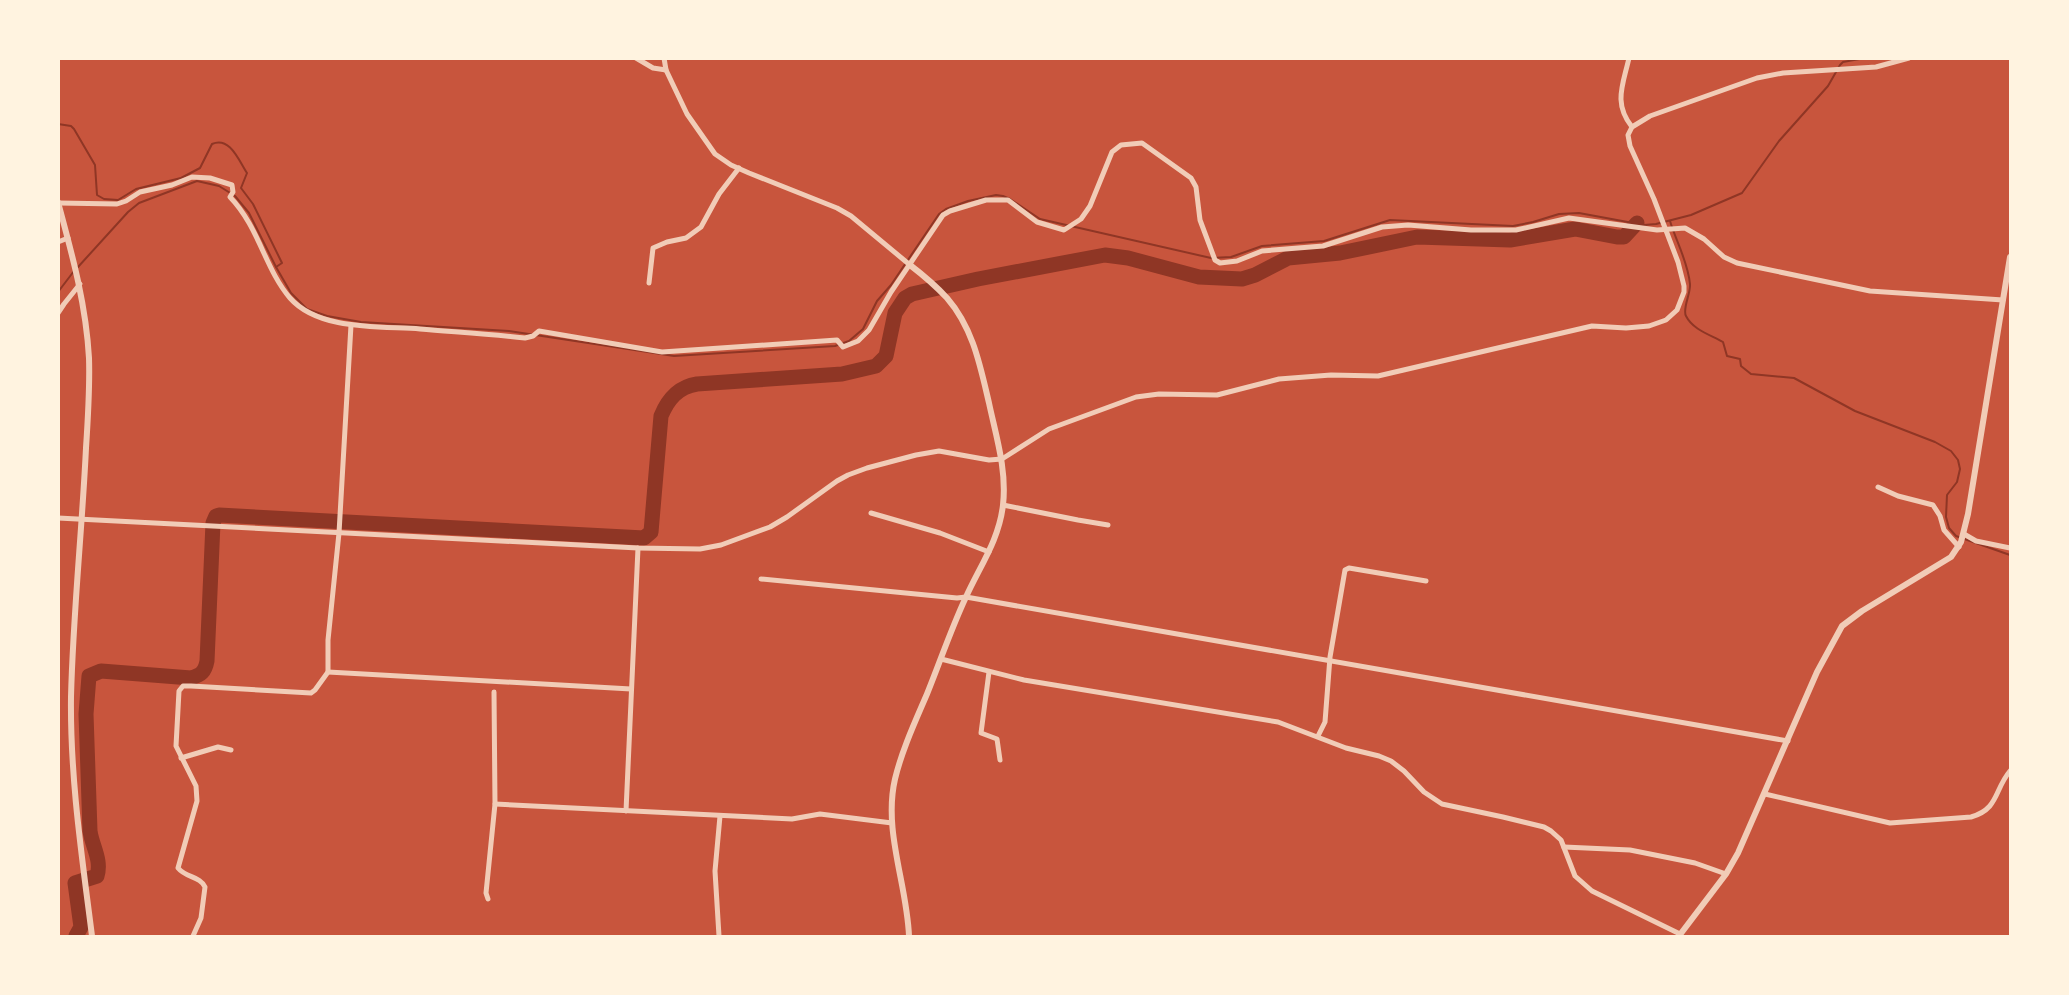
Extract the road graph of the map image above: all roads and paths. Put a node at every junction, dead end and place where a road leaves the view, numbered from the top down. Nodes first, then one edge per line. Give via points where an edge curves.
1 (636, 58) edge
2 (664, 58) edge
3 (1629, 58) edge
4 (1909, 58) edge
5 (666, 69) junction
6 (1632, 127) junction
7 (739, 168) junction
8 (59, 203) edge
9 (1665, 230) junction
10 (68, 238) junction
11 (58, 242) edge
12 (2010, 257) edge
13 (910, 265) junction
14 (650, 283) dead end
15 (80, 284) junction
16 (2003, 300) junction
17 (58, 314) edge
18 (351, 325) junction
19 (1002, 459) junction
20 (1878, 488) dead end
21 (1003, 505) junction
22 (871, 513) dead end
23 (58, 518) edge
24 (83, 519) junction
25 (1108, 525) dead end
26 (339, 533) junction
27 (1964, 534) junction
28 (1959, 547) junction
29 (638, 548) junction
30 (2010, 548) edge
31 (989, 552) junction
32 (761, 579) dead end
33 (1426, 581) dead end
34 (966, 597) junction
35 (941, 659) junction
36 (1331, 661) junction
37 (328, 672) junction
38 (989, 672) junction
39 (631, 689) junction
40 (494, 692) dead end
41 (1318, 736) junction
42 (1788, 741) junction
43 (231, 750) dead end
44 (181, 758) junction
45 (1000, 760) dead end
46 (2010, 771) edge
47 (1765, 794) junction
48 (495, 804) junction
49 (626, 811) junction
50 (720, 816) junction
51 (892, 823) junction
52 (1564, 847) junction
53 (1726, 874) junction
54 (488, 899) dead end
55 (1679, 935) edge
56 (92, 936) edge
57 (193, 936) edge
58 (719, 936) edge
59 (909, 936) edge

1 - 5 street via 653,68
2 - 5 street
3 - 6 street via 1621,104
4 - 6 street via 1876,67 1758,78 1650,116
5 - 7 street via 708,148
6 - 9 street via 1628,135 1630,146
7 - 13 street via 837,208
7 - 14 street via 701,227 686,238 653,248
8 - 10 street
8 - 18 street via 123,203 140,192 192,177 230,184 230,198 248,219 288,295 310,314
9 - 13 street via 1569,218 1516,230 1392,226 1323,246 1262,251 1220,263 1215,260 1200,220 1191,178 1142,143 1127,143 1112,152 1090,206 1067,229 1037,222 1008,200 986,200 943,215
9 - 16 street via 1685,228 1724,257 1744,265 1870,291
9 - 19 street via 1684,286 1682,300 1666,320 1649,326 1592,326 1378,376 1279,379 1217,394 1136,397 1049,429
10 - 11 street
10 - 15 street
12 - 16 street
13 - 18 street via 869,330 858,341 843,347 837,340 662,352 539,331 530,338
13 - 19 street via 948,300 968,329
15 - 17 street
15 - 24 street via 89,376
16 - 27 street
18 - 26 street
19 - 21 street
19 - 29 street via 939,451 910,456 848,475 770,527 721,545 700,549
20 - 28 street via 1933,506 1947,534
21 - 25 street
21 - 31 street
22 - 31 street
23 - 24 street
24 - 26 street
24 - 56 street via 74,610 72,764
26 - 29 street
26 - 37 street
27 - 28 street
27 - 30 street via 1976,541
28 - 42 street via 1951,557 1844,623 1817,672
29 - 39 street
31 - 34 street
32 - 34 street
33 - 36 street via 1345,570
34 - 35 street
34 - 36 street
35 - 38 street
35 - 51 street via 895,778
36 - 41 street via 1325,722
36 - 42 street
37 - 39 street
37 - 44 street via 311,693 183,686 179,694 176,746
38 - 41 street via 1278,722
38 - 45 street via 981,733 997,739
39 - 49 street
40 - 48 street
41 - 52 street via 1391,761 1442,804 1544,827
42 - 47 street
43 - 44 street via 218,747
44 - 57 street via 196,786 197,801 178,868 205,887 201,918
46 - 47 street via 1995,803 1971,818 1890,823
47 - 53 street
48 - 49 street
48 - 54 street
49 - 50 street
50 - 51 street via 792,819 820,814
50 - 58 street via 714,871
51 - 59 street
52 - 53 street via 1630,850 1695,863
52 - 55 street via 1575,876 1592,891
53 - 55 street

